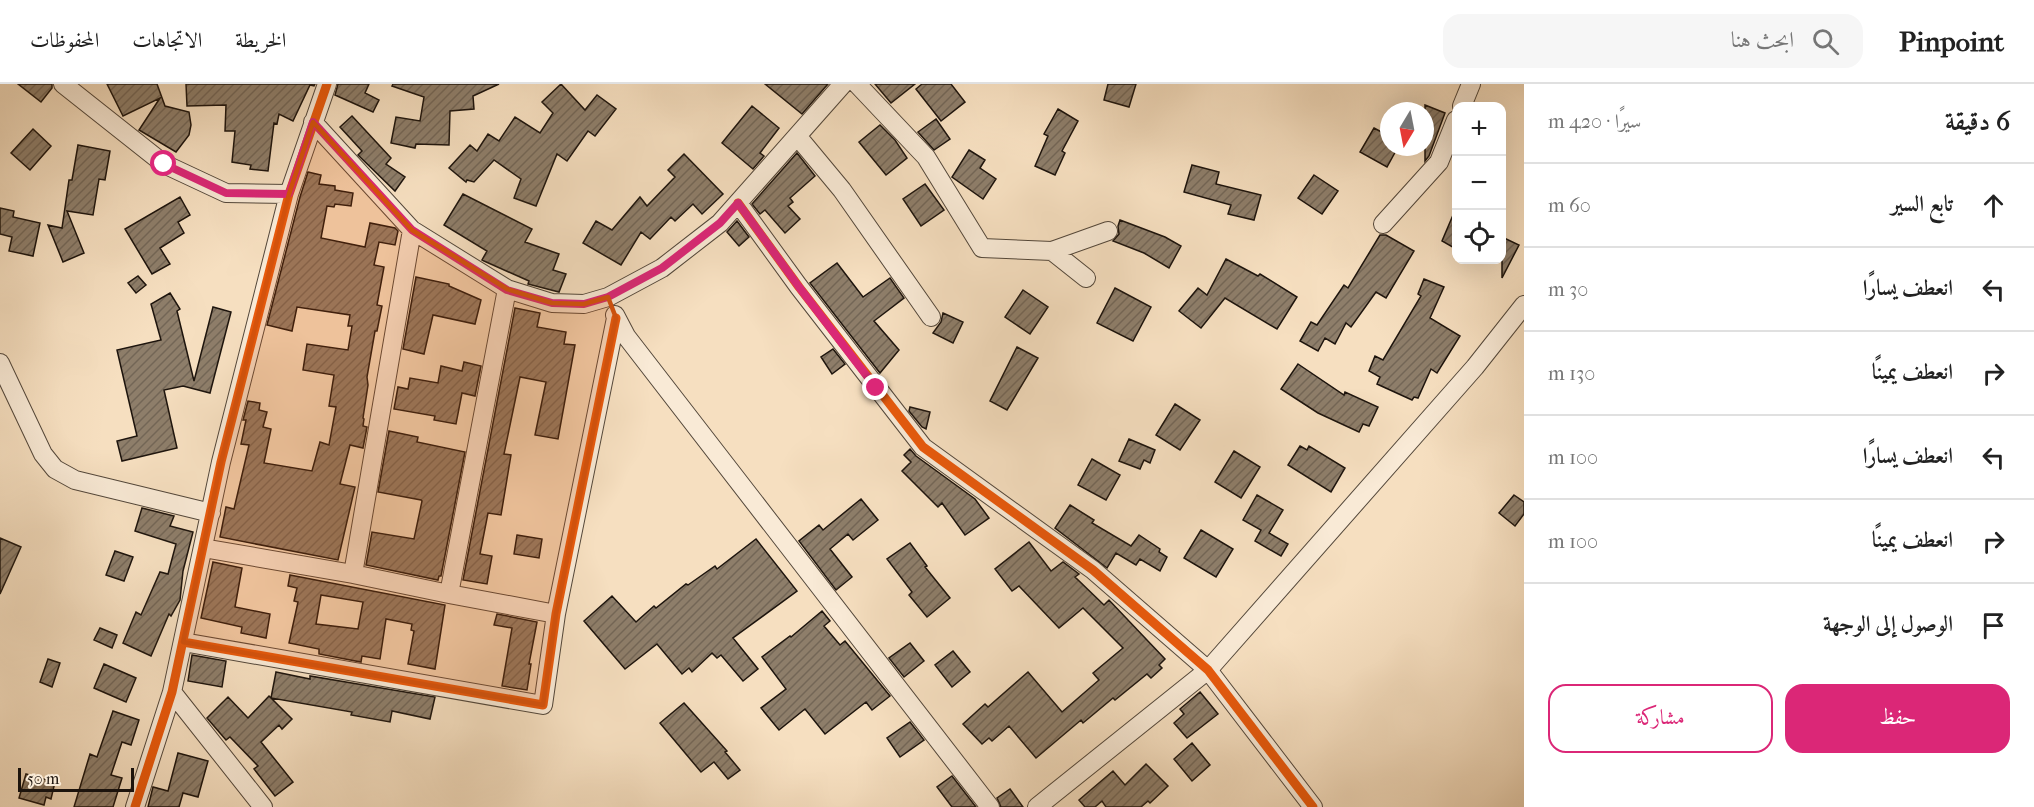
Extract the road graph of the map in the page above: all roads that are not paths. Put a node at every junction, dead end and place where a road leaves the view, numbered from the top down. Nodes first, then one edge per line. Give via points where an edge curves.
1 (63, 84) edge
2 (327, 84) edge
3 (843, 84) edge
4 (857, 84) edge
5 (1471, 84) edge
6 (1464, 102) edge
7 (313, 122) junction
8 (1452, 130) edge
9 (798, 136) junction
10 (289, 194) junction
11 (738, 203) junction
12 (1383, 224) dead end
13 (412, 230) junction
14 (1107, 231) dead end
15 (1052, 251) junction
16 (1086, 278) dead end
17 (507, 290) junction
18 (608, 297) junction
19 (1524, 305) edge
20 (931, 317) dead end
21 (616, 318) junction
22 (1, 366) edge
23 (212, 513) junction
24 (203, 548) junction
25 (353, 574) junction
26 (449, 594) junction
27 (556, 614) junction
28 (183, 642) junction
29 (1208, 670) junction
30 (172, 692) junction
31 (135, 807) edge
32 (263, 807) edge
33 (990, 807) edge
34 (1037, 807) edge
35 (1313, 807) edge

1 - 10 street via 164,164 226,193
2 - 7 street
3 - 9 street
4 - 15 street via 926,157 982,248
5 - 6 street
7 - 10 street
7 - 13 street
8 - 12 street via 1439,162
9 - 11 street
9 - 20 street via 842,190
10 - 23 street
11 - 18 street via 720,223 662,268
11 - 29 street via 923,447 1094,570
13 - 17 street
13 - 25 street
14 - 15 street
15 - 16 street
17 - 18 street via 552,303 584,304
17 - 26 street
18 - 21 street
19 - 29 street via 1475,367
21 - 27 street
21 - 33 street via 633,346
22 - 23 street via 43,454 55,470 75,480
23 - 24 street
24 - 25 street
24 - 28 street
25 - 26 street
26 - 27 street
27 - 28 street via 543,705
28 - 30 street
29 - 34 street
29 - 35 street
30 - 31 street
30 - 32 street

